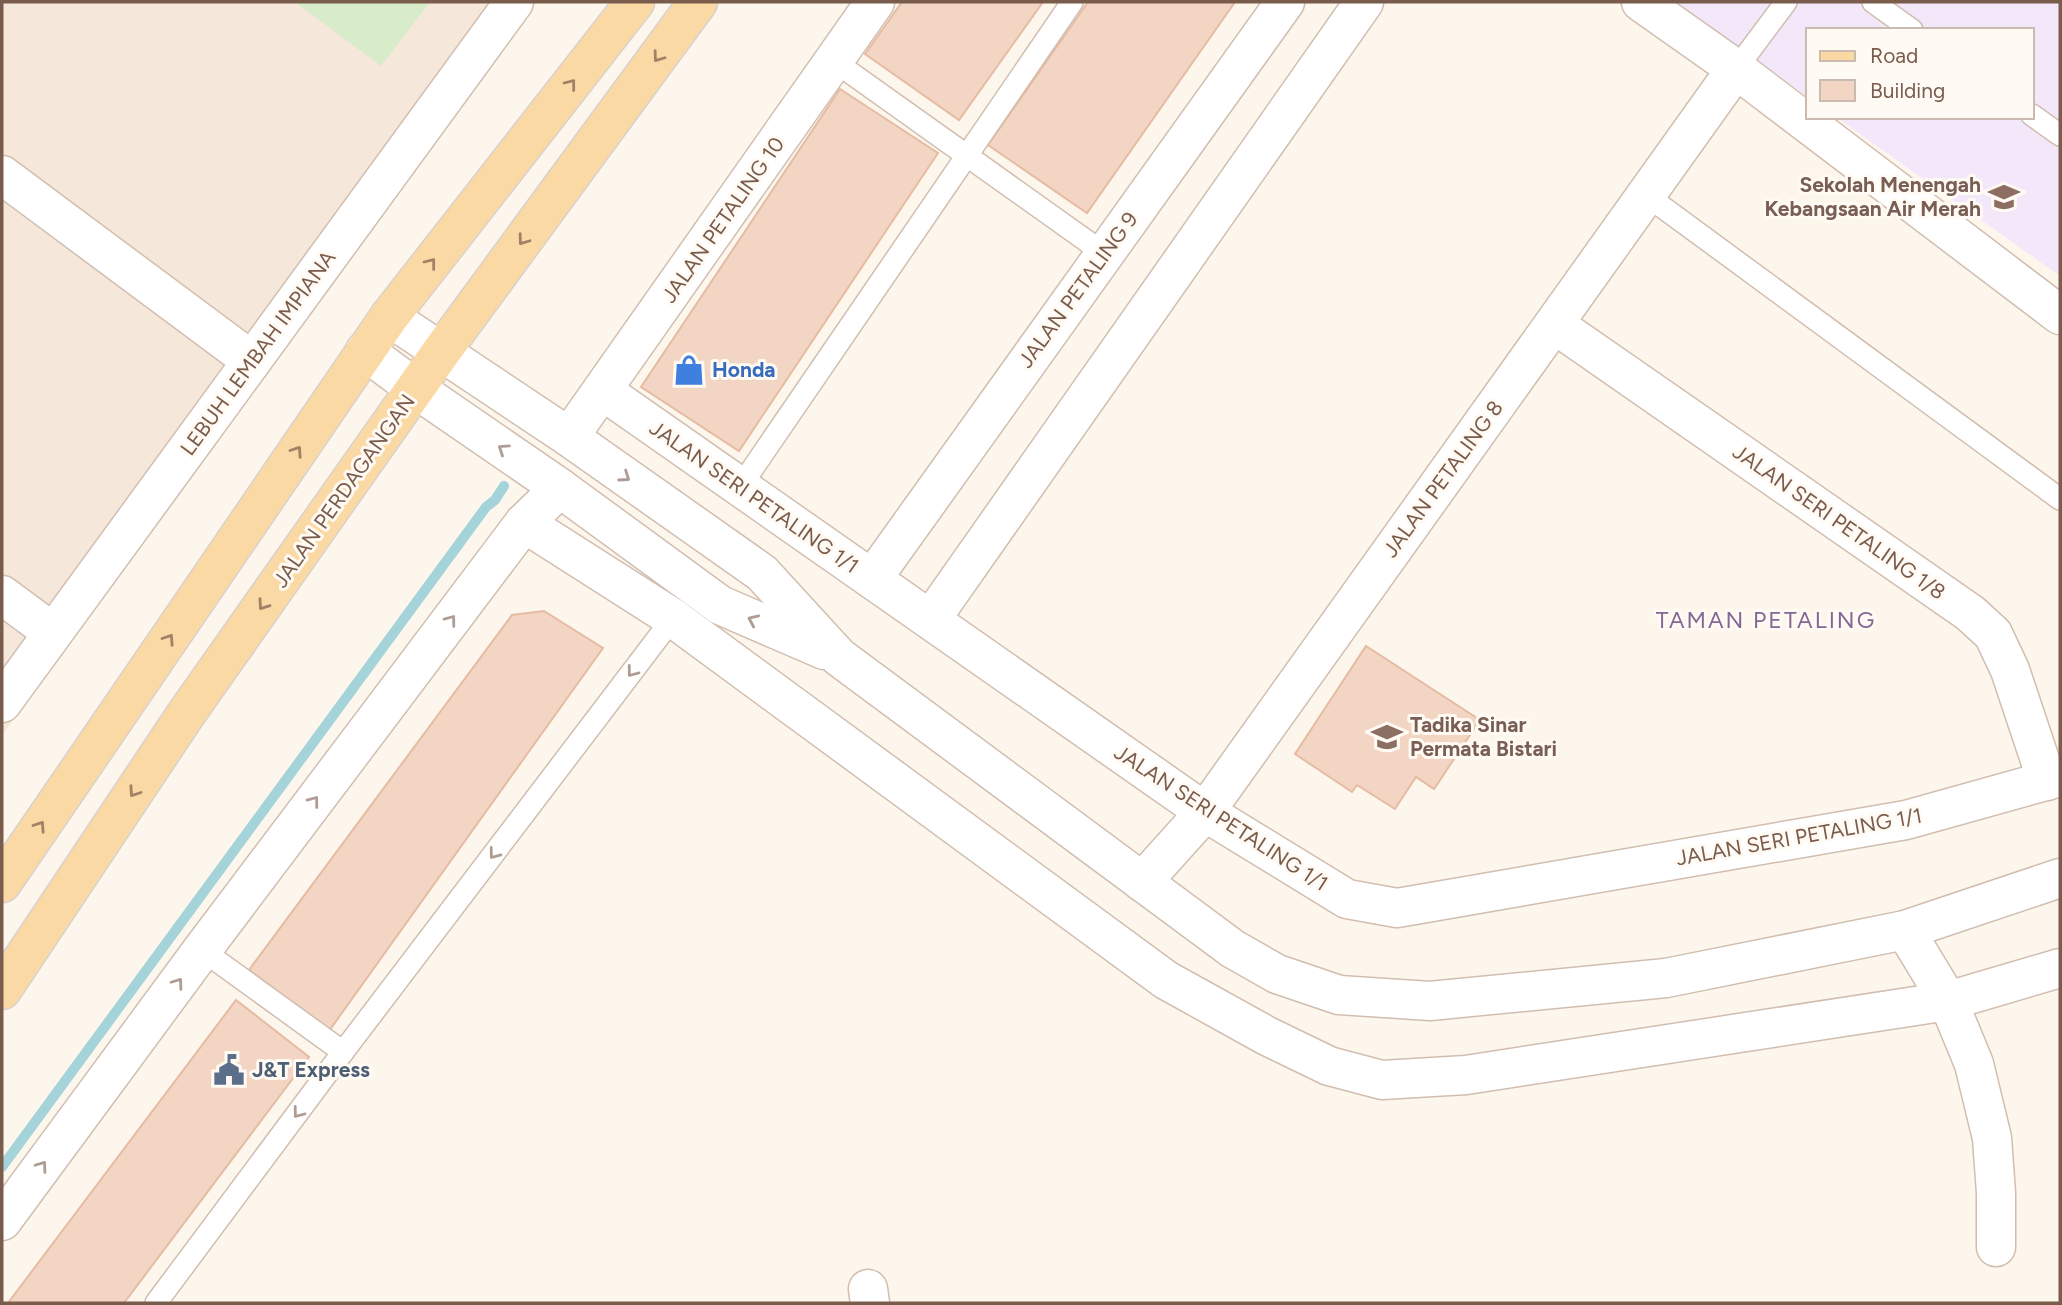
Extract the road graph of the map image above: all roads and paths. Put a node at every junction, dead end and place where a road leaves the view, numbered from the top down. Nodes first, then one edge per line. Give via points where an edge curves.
1 (514, 2) edge
2 (635, 2) edge
3 (698, 2) edge
4 (875, 2) edge
5 (1072, 2) edge
6 (1285, 2) edge
7 (1364, 2) edge
8 (1641, 2) edge
9 (1786, 2) edge
10 (1873, 2) edge
11 (1909, 28) edge
12 (834, 61) junction
13 (1737, 69) junction
14 (2034, 116) edge
15 (2060, 135) edge
16 (966, 156) junction
17 (2, 175) edge
18 (1646, 195) junction
19 (1105, 254) junction
20 (2060, 315) edge
21 (389, 317) junction
22 (1554, 324) junction
23 (365, 351) junction
24 (441, 352) junction
25 (252, 361) junction
26 (416, 389) junction
27 (603, 391) junction
28 (569, 437) junction
29 (740, 487) junction
30 (560, 488) junction
31 (2060, 499) edge
32 (524, 523) junction
33 (872, 579) junction
34 (2, 595) edge
35 (673, 618) junction
36 (931, 619) junction
37 (52, 632) junction
38 (838, 657) junction
39 (2, 703) edge
40 (2054, 779) edge
41 (1205, 812) junction
42 (2060, 878) edge
43 (1142, 882) junction
44 (2, 883) edge
45 (1905, 930) junction
46 (202, 950) junction
47 (2060, 968) edge
48 (2, 990) edge
49 (1948, 1001) junction
50 (343, 1052) junction
51 (2, 1221) edge
52 (1996, 1247) dead end
53 (156, 1303) edge

1 - 25 street, LEBUH LEMBAH IMPIANA
21 -> 2 main road
3 -> 24 main road, JALAN PERDAGANGAN
4 - 12 street, JALAN PETALING 10
5 - 16 lane
6 - 19 street, JALAN PETALING 9
7 - 36 street
8 - 13 street
9 - 13 lane
10 - 11 lane
12 - 16 lane
12 - 27 street, JALAN PETALING 10
13 - 18 street, JALAN PETALING 8
13 - 20 street
14 - 15 lane
16 - 19 lane
16 - 29 lane
17 - 25 street
18 - 22 street, JALAN PETALING 8
18 - 31 lane
19 - 33 street, JALAN PETALING 9
21 - 23 main road
21 - 24 street
22 - 40 street, JALAN SERI PETALING 1/8 via 1958,605 1993,634
22 - 41 street, JALAN PETALING 8
23 - 26 street
44 -> 23 main road
24 - 26 main road, JALAN PERDAGANGAN
24 - 28 street
25 - 37 street, LEBUH LEMBAH IMPIANA
30 -> 26 street
26 -> 48 main road, JALAN PERDAGANGAN via 186,714
27 - 28 street, JALAN PETALING 10
27 - 29 street, JALAN SERI PETALING 1/1
28 -> 38 street via 762,573
29 - 33 street, JALAN SERI PETALING 1/1
30 - 32 street
38 -> 30 street via 720,605
32 - 35 street
46 -> 32 street
33 - 36 street, JALAN SERI PETALING 1/1
34 - 37 street
35 - 49 street via 1166,980 1329,1066 1382,1080 1466,1075
35 -> 50 lane
36 - 41 street, JALAN SERI PETALING 1/1
37 - 39 street, LEBUH LEMBAH IMPIANA
38 - 43 street
40 - 41 street, JALAN SERI PETALING 1/1 via 1906,820 1397,908 1347,899
41 - 43 street, JALAN PETALING 8
42 - 45 street
43 - 45 street via 1233,949 1277,974 1339,995 1430,1001 1666,978
45 - 49 street
46 - 50 lane
51 -> 46 street
47 - 49 street
49 - 52 street via 1974,1064 1992,1138
50 -> 53 lane

